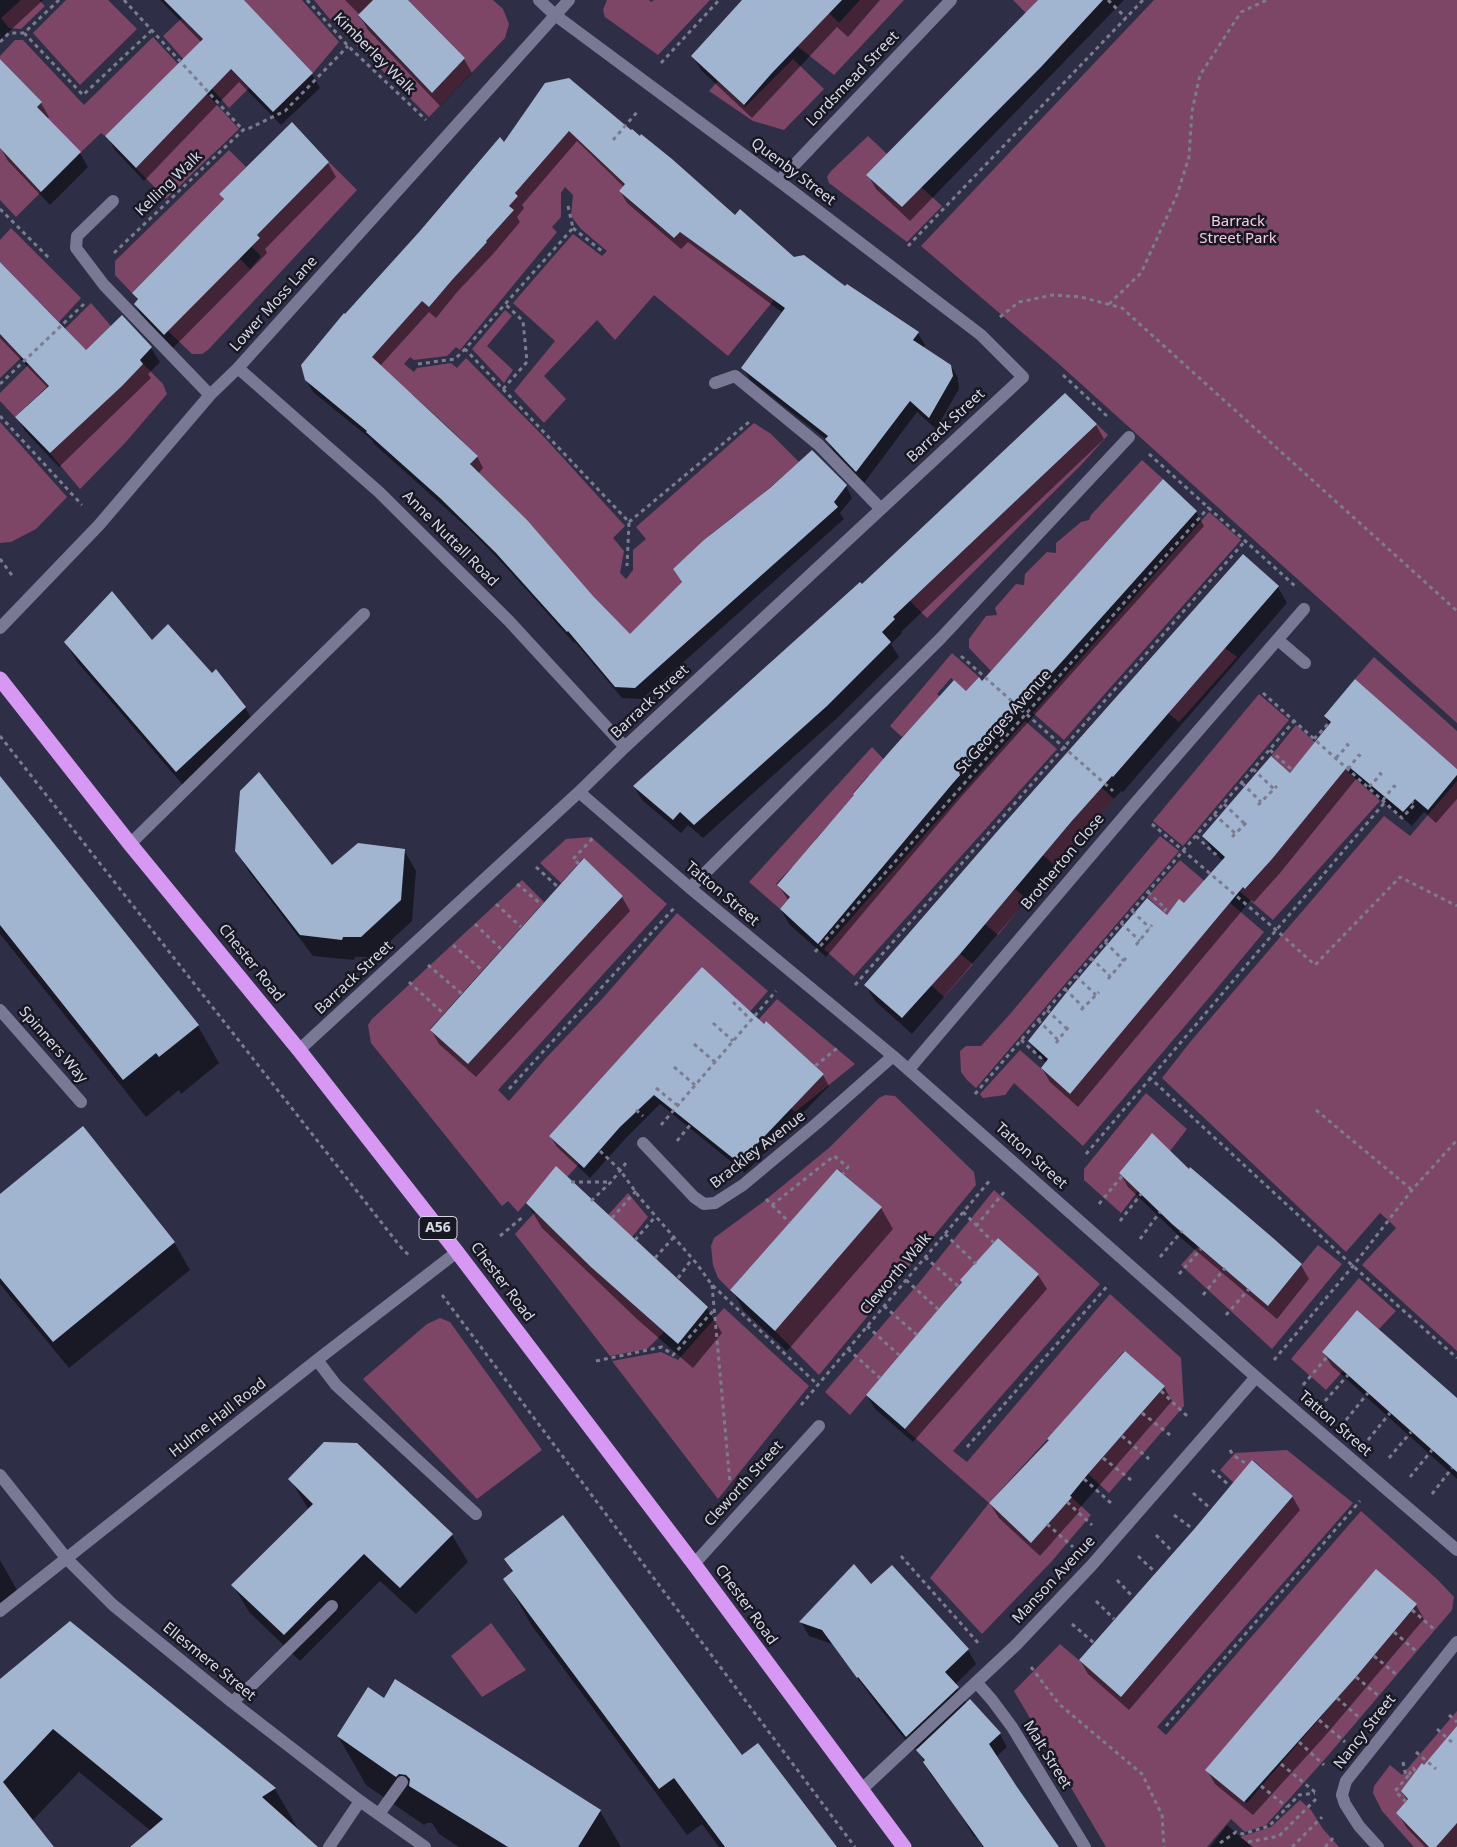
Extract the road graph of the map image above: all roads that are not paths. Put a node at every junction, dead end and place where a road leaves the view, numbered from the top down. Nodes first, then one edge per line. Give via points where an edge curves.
1 (539, 0) edge
2 (570, 0) edge
3 (951, 0) edge
4 (555, 15) junction
5 (779, 181) junction
6 (113, 201) dead end
7 (238, 368) junction
8 (1023, 377) joint
9 (714, 383) dead end
10 (210, 396) junction
11 (1129, 436) road end
12 (881, 509) junction
13 (1304, 609) road end
14 (364, 614) dead end
15 (0, 628) edge
16 (1278, 640) junction
17 (1305, 662) dead end
18 (0, 679) edge
19 (625, 747) junction
20 (579, 792) junction
21 (130, 844) junction
22 (690, 888) junction
23 (0, 1010) edge
24 (299, 1050) junction
25 (893, 1056) junction
26 (908, 1069) junction
27 (81, 1102) dead end
28 (642, 1143) road end
29 (457, 1252) junction
30 (317, 1360) junction
31 (1256, 1377) junction
32 (818, 1426) dead end
33 (0, 1475) edge
34 (476, 1514) dead end
35 (1457, 1550) edge
36 (67, 1559) junction
37 (694, 1564) junction
38 (332, 1606) dead end
39 (0, 1611) edge
40 (1457, 1642) edge
41 (977, 1683) junction
42 (232, 1702) junction
43 (402, 1782) dead end
44 (861, 1790) junction
45 (360, 1801) junction
46 (379, 1814) junction
47 (329, 1847) edge
48 (424, 1847) edge
49 (904, 1847) edge
50 (1085, 1847) edge
51 (1378, 1847) edge

1 - 4 street, Quenby Street
2 - 4 street, Lower Moss Lane
3 - 5 street, Lordsmead Street
4 - 5 street, Quenby Street
4 - 7 street, Lower Moss Lane
5 - 8 street, Quenby Street via 981,335
6 - 10 street via 77,236 76,248 104,285
7 - 10 street, Lower Moss Lane
7 - 19 street, Anne Nuttall Road via 385,498 509,621
8 - 12 street, Barrack Street
9 - 12 street via 735,376 819,445
10 - 15 street, Lower Moss Lane via 99,525
11 - 22 street via 941,638
12 - 19 street, Barrack Street
13 - 16 street, Brotherton Close
14 - 21 street
16 - 17 street
16 - 26 street, Brotherton Close
18 - 21 highway, Chester Road / A56
19 - 20 street, Barrack Street
20 - 22 street, Tatton Street
20 - 24 street, Barrack Street
21 - 24 highway, Chester Road / A56
22 - 25 street, Tatton Street
23 - 27 street, Spinners Way
24 - 29 highway, Chester Road / A56
25 - 26 street, Tatton Street
25 - 28 street, Brackley Avenue via 743,1185 715,1203 704,1204
26 - 31 street, Tatton Street
29 - 30 street, Hulme Hall Road
29 - 37 highway, Chester Road / A56
30 - 34 street via 336,1385
30 - 36 street, Hulme Hall Road
31 - 35 street, Tatton Street
31 - 41 street, Manson Avenue via 1091,1566
32 - 37 street, Cleworth Street
33 - 36 street, Ellesmere Street
36 - 39 street, Hulme Hall Road
36 - 42 street, Ellesmere Street via 114,1605
37 - 44 highway, Chester Road / A56
38 - 42 street
40 - 51 street, Nancy Street via 1346,1781 1342,1795 1345,1804
41 - 44 street, Manson Avenue
41 - 50 street, Malt Street via 1012,1727
42 - 45 street, Ellesmere Street
43 - 46 street
44 - 49 highway, Chester Road / A56
45 - 46 street, Ellesmere Street
45 - 47 street
46 - 48 street, Ellesmere Street

